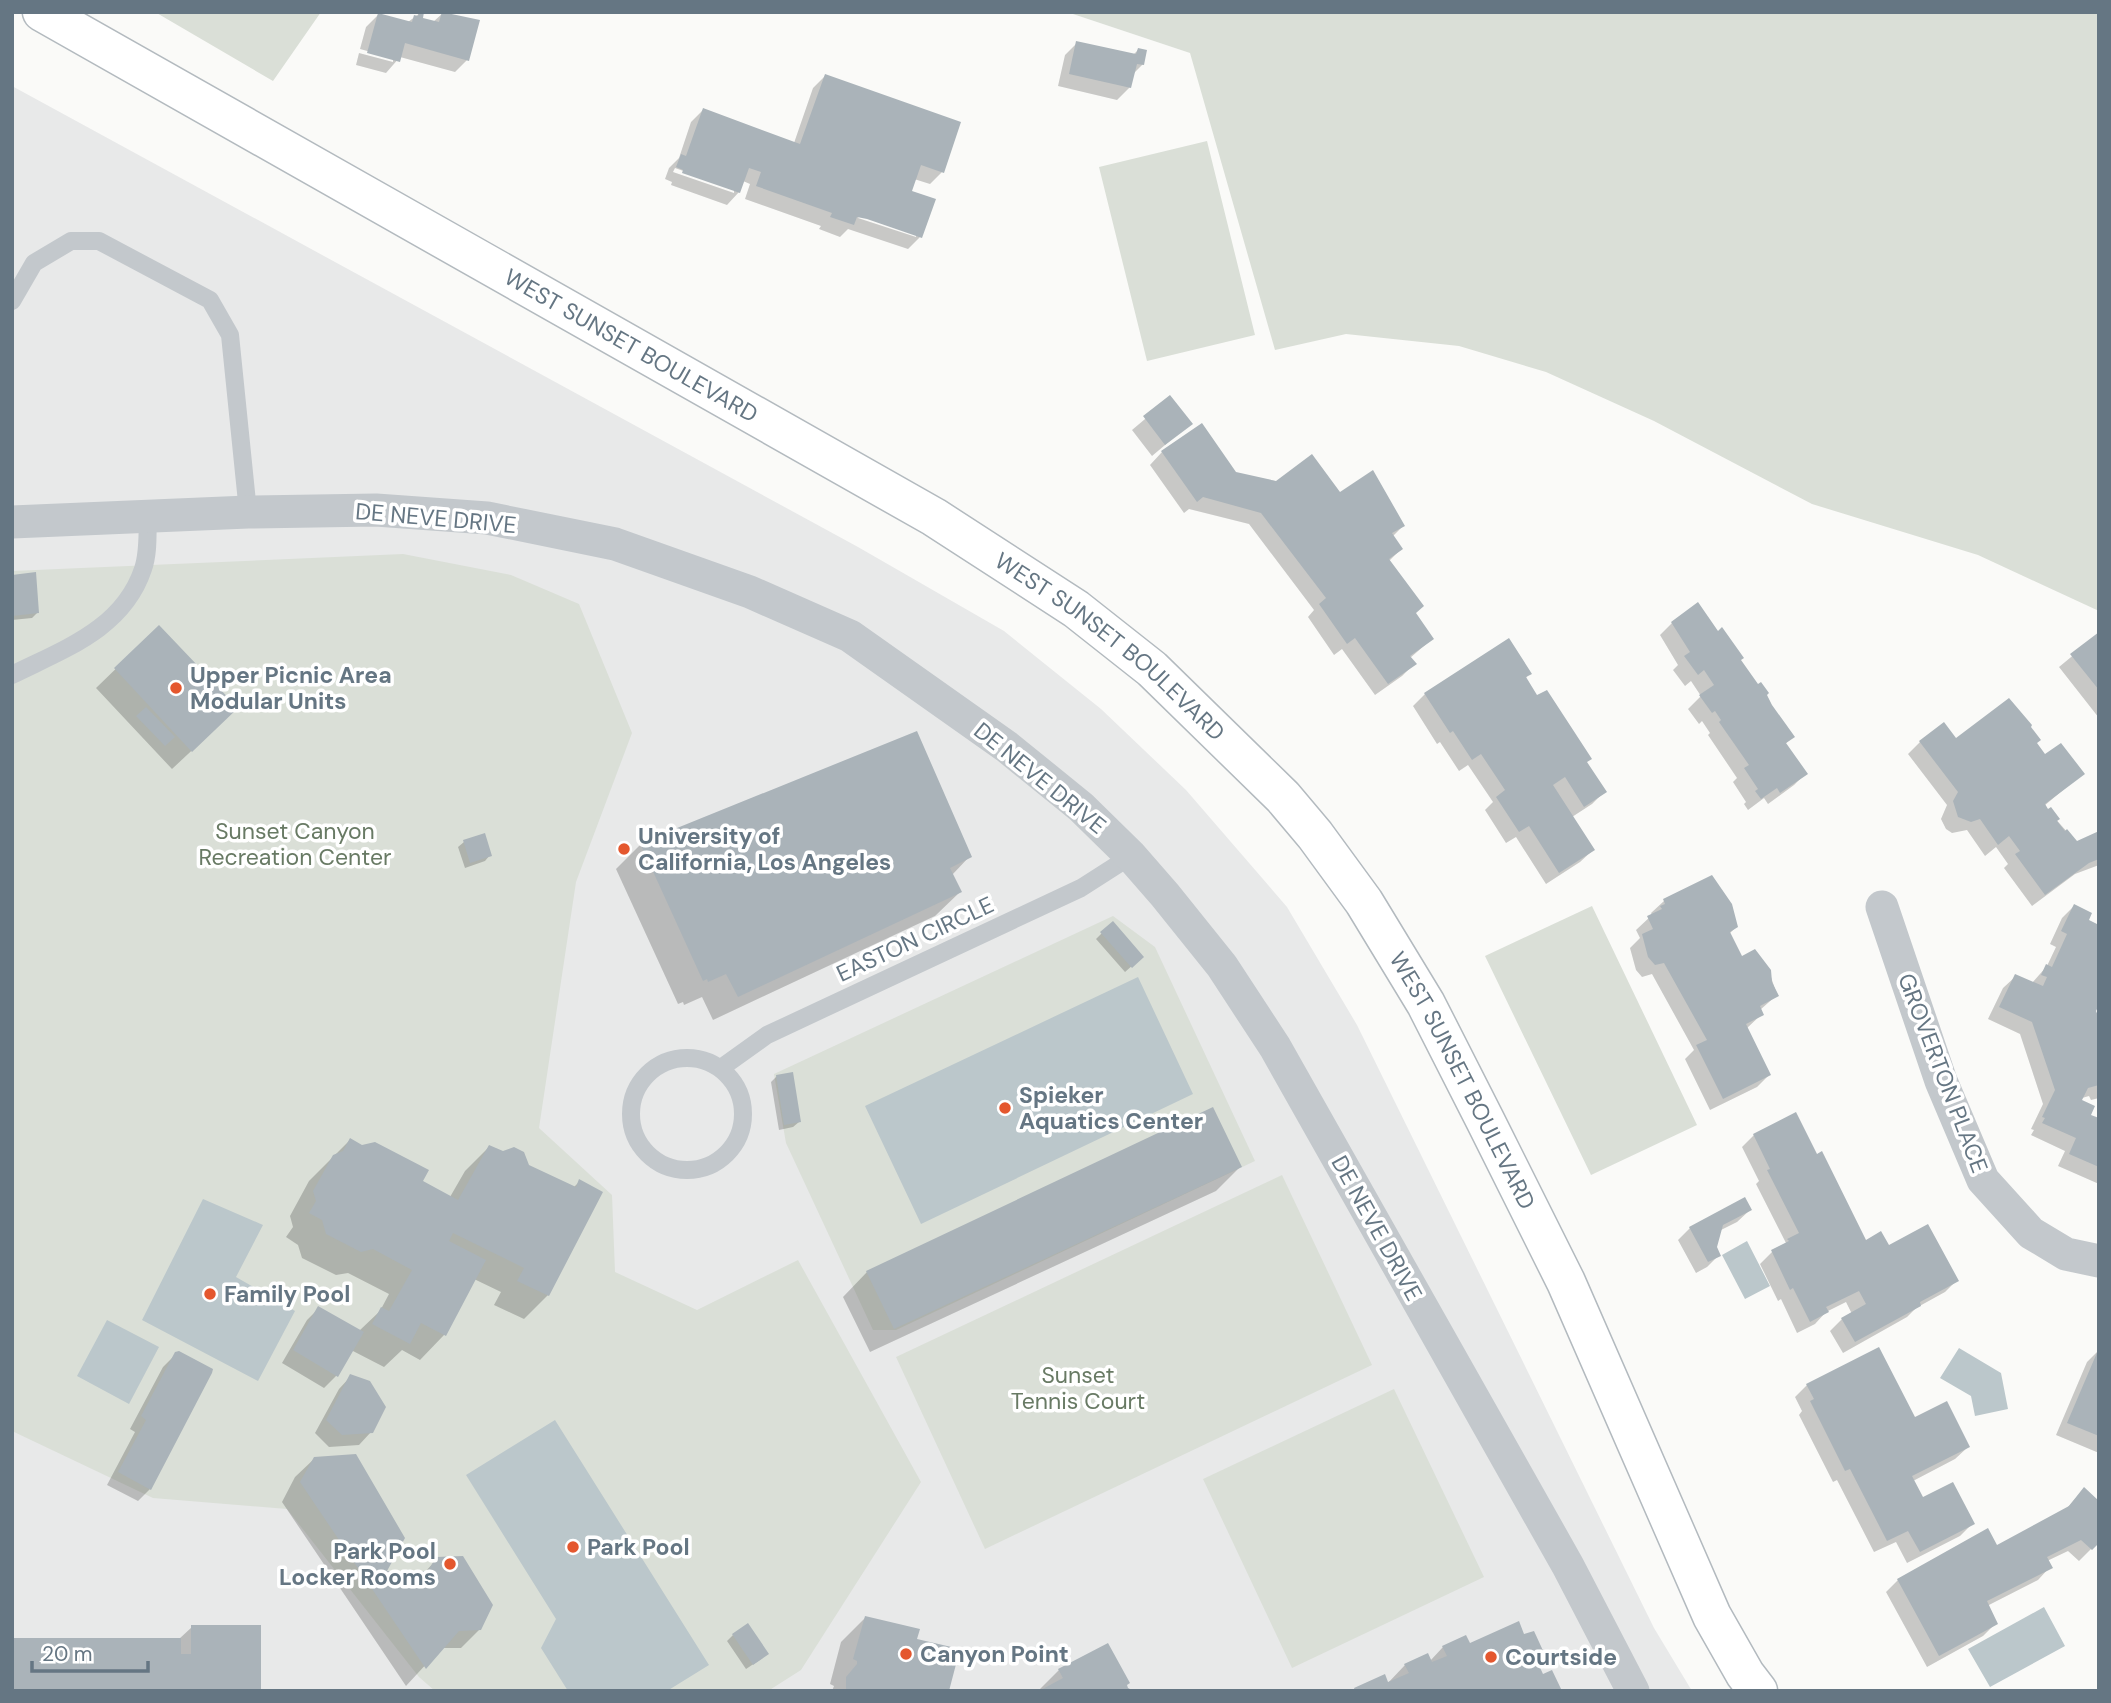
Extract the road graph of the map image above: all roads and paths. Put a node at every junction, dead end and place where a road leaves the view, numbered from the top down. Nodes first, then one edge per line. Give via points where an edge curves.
1 (42, 12) edge
2 (12, 301) edge
3 (248, 512) junction
4 (148, 515) junction
5 (12, 522) edge
6 (12, 676) edge
7 (1131, 856) junction
8 (1882, 908) dead end
9 (721, 1068) junction
10 (2099, 1261) edge
11 (1633, 1691) edge
12 (1758, 1691) edge

1 - 12 main road, WEST SUNSET BOULEVARD via 934,517 1076,609 1152,669 1214,729 1315,835 1364,902 1426,1004 1566,1283 1712,1616
2 - 3 lane via 34,263 71,241 99,241 210,300 230,335
3 - 4 street, DE NEVE DRIVE
3 - 7 street, DE NEVE DRIVE via 376,510 487,518 615,544 750,592 850,636 1007,747 1081,807
4 - 5 street, DE NEVE DRIVE
4 - 6 lane via 143,569 128,599 107,624
7 - 9 lane, EASTON CIRCLE via 1081,888 767,1035
7 - 11 street, DE NEVE DRIVE via 1222,967 1275,1047 1568,1566
8 - 10 street, GROVERTON PLACE via 1941,1081 1983,1180 2031,1233 2066,1254
9 - 9 lane via 692,1057 673,1059 653,1068 640,1082 632,1099 635,1136 660,1164 696,1170 729,1152 744,1118 743,1099

